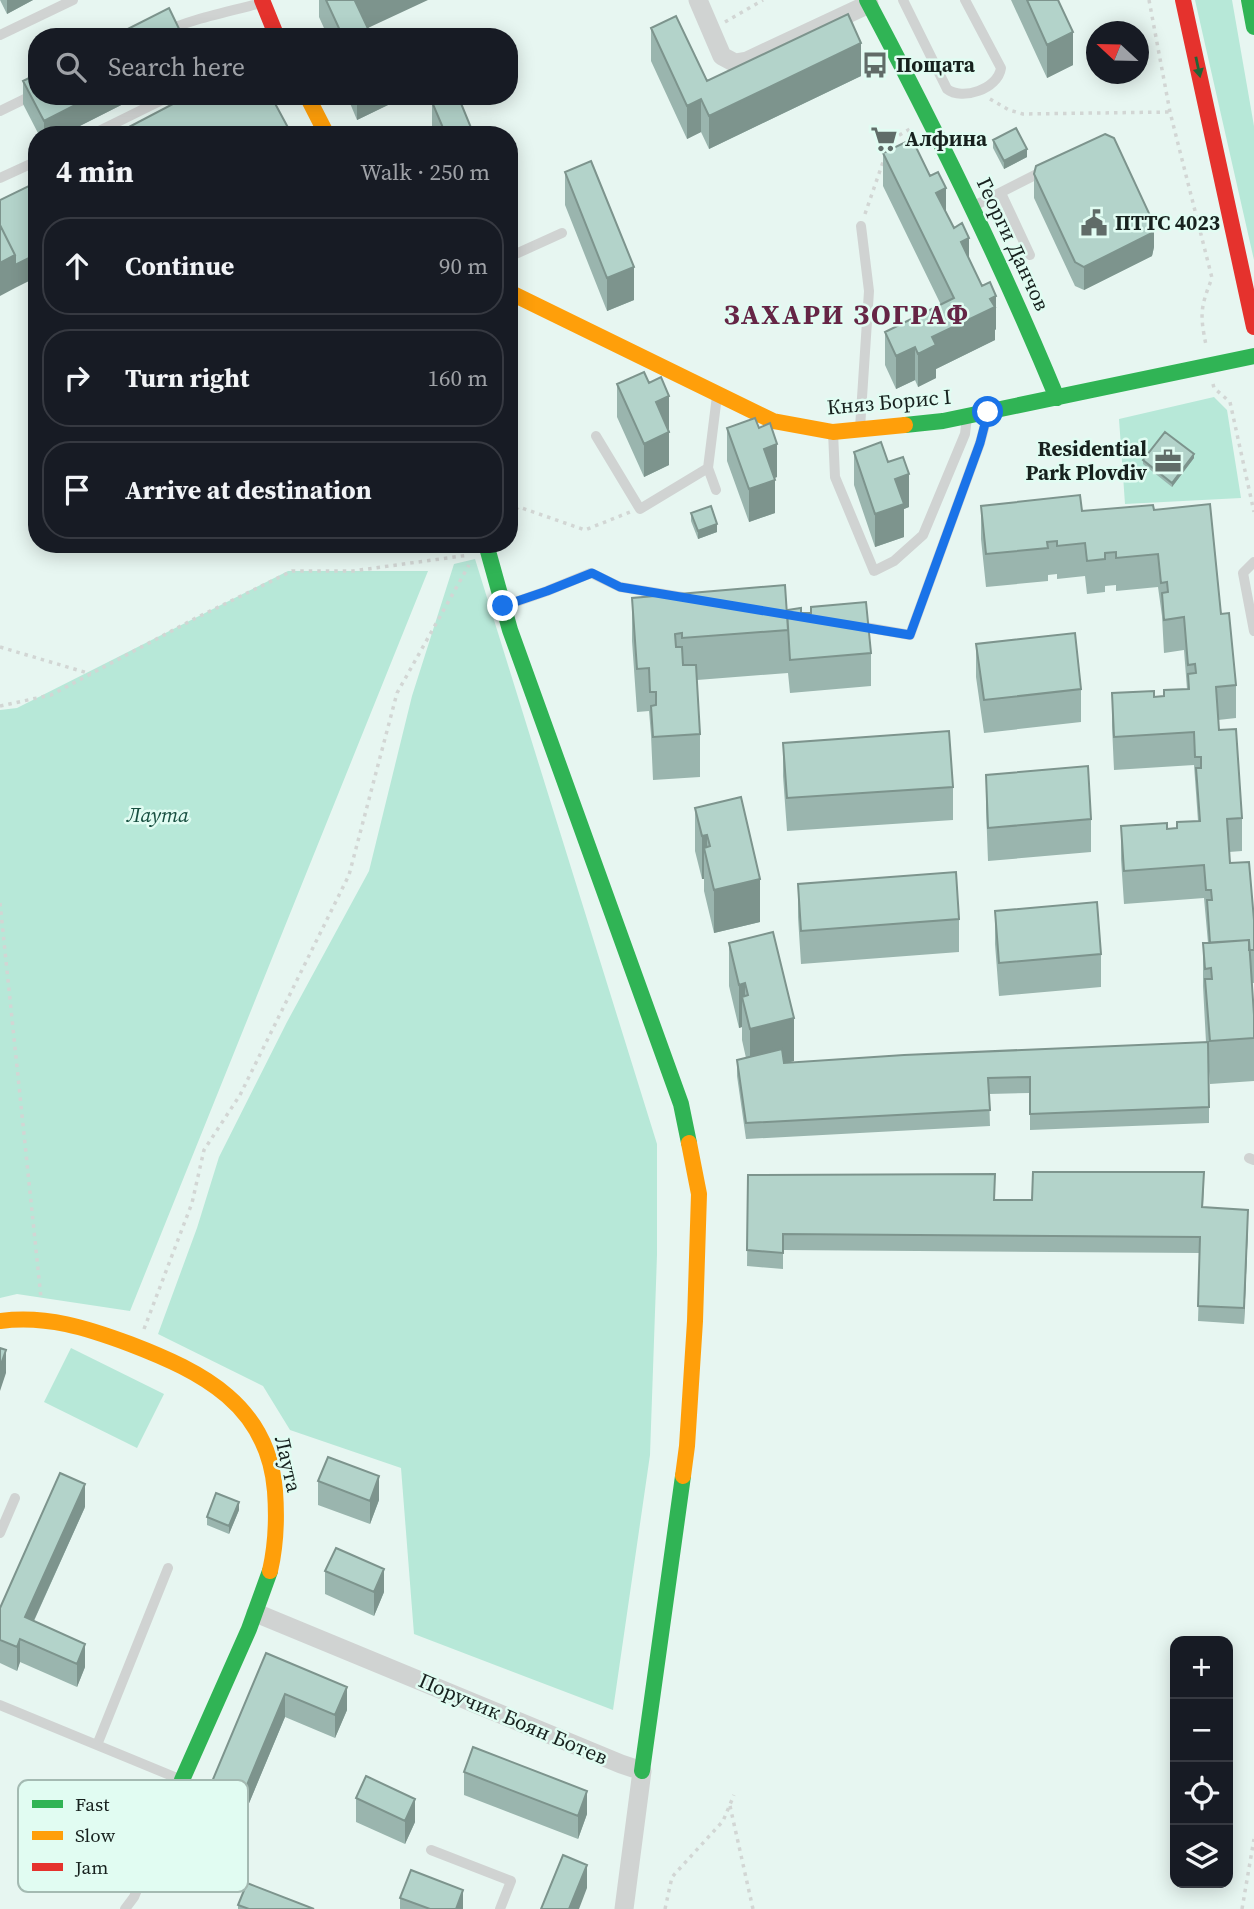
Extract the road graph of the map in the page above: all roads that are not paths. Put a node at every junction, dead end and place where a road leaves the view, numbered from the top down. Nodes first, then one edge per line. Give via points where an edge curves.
1 (72, 0) edge
2 (698, 0) edge
3 (903, 0) edge
4 (965, 0) edge
5 (1183, 0) edge
6 (1249, 0) edge
7 (264, 1) edge
8 (872, 1) edge
9 (1254, 27) edge
10 (171, 28) edge
11 (274, 28) edge
12 (0, 36) edge
13 (28, 97) edge
14 (152, 105) edge
15 (312, 105) edge
16 (0, 111) edge
17 (109, 126) edge
18 (322, 126) edge
19 (1057, 164) edge
20 (28, 165) edge
21 (0, 178) edge
22 (1001, 193) junction
23 (973, 206) junction
24 (861, 226) road end
25 (562, 233) dead end
26 (518, 253) edge
27 (1030, 254) dead end
28 (518, 296) edge
29 (1254, 327) edge
30 (1254, 356) edge
31 (718, 396) junction
32 (1057, 398) junction
33 (988, 412) junction
34 (968, 416) junction
35 (860, 429) junction
36 (833, 432) junction
37 (596, 436) dead end
38 (708, 468) junction
39 (716, 490) dead end
40 (477, 553) edge
41 (1254, 562) edge
42 (699, 600) edge
43 (503, 606) junction
44 (844, 624) edge
45 (1254, 631) edge
46 (0, 1321) edge
47 (15, 1498) dead end
48 (0, 1533) edge
49 (168, 1569) dead end
50 (256, 1613) junction
51 (0, 1705) edge
52 (97, 1745) junction
53 (642, 1771) junction
54 (182, 1780) joint
55 (431, 1850) dead end
56 (136, 1892) edge
57 (125, 1909) edge
58 (500, 1909) edge
59 (624, 1909) edge

1 - 12 lane
2 - 8 street via 722,56 735,63
3 - 4 lane via 947,89 962,95 995,82 1001,68
5 -> 29 street
6 - 9 street
7 - 10 lane
7 - 11 street
8 - 23 street, Георги Данчов
13 - 16 lane
14 - 17 lane
15 - 18 street
19 - 22 lane
20 - 21 lane
22 - 23 lane
22 - 27 lane
23 - 32 street, Георги Данчов
24 - 35 lane via 869,291
25 - 26 lane
28 - 31 street, Княз Борис I
30 - 32 street, Княз Борис I
31 - 36 street, Княз Борис I via 773,421
31 - 38 lane
32 - 33 street, Княз Борис I
33 - 34 street, Княз Борис I
33 - 44 lane via 910,635
34 - 35 street, Княз Борис I
34 - 36 lane via 965,434 923,535 894,561 874,571 835,477
35 - 36 street, Княз Борис I
37 - 38 lane via 640,509
38 - 39 lane
40 - 43 street
41 - 45 lane via 1243,573
42 - 43 lane via 620,587 592,573
43 - 53 street via 681,1104 699,1194 687,1446
46 - 50 street, Лаута via 42,1317 95,1331 197,1374 246,1413 263,1437 274,1479 277,1524 271,1568
47 - 48 lane
49 - 52 lane
50 - 53 street, Поручик Боян Ботев
50 - 54 street, Лаута
51 - 52 lane
52 - 54 lane
53 - 59 street
55 - 58 lane via 511,1881
56 - 57 lane

